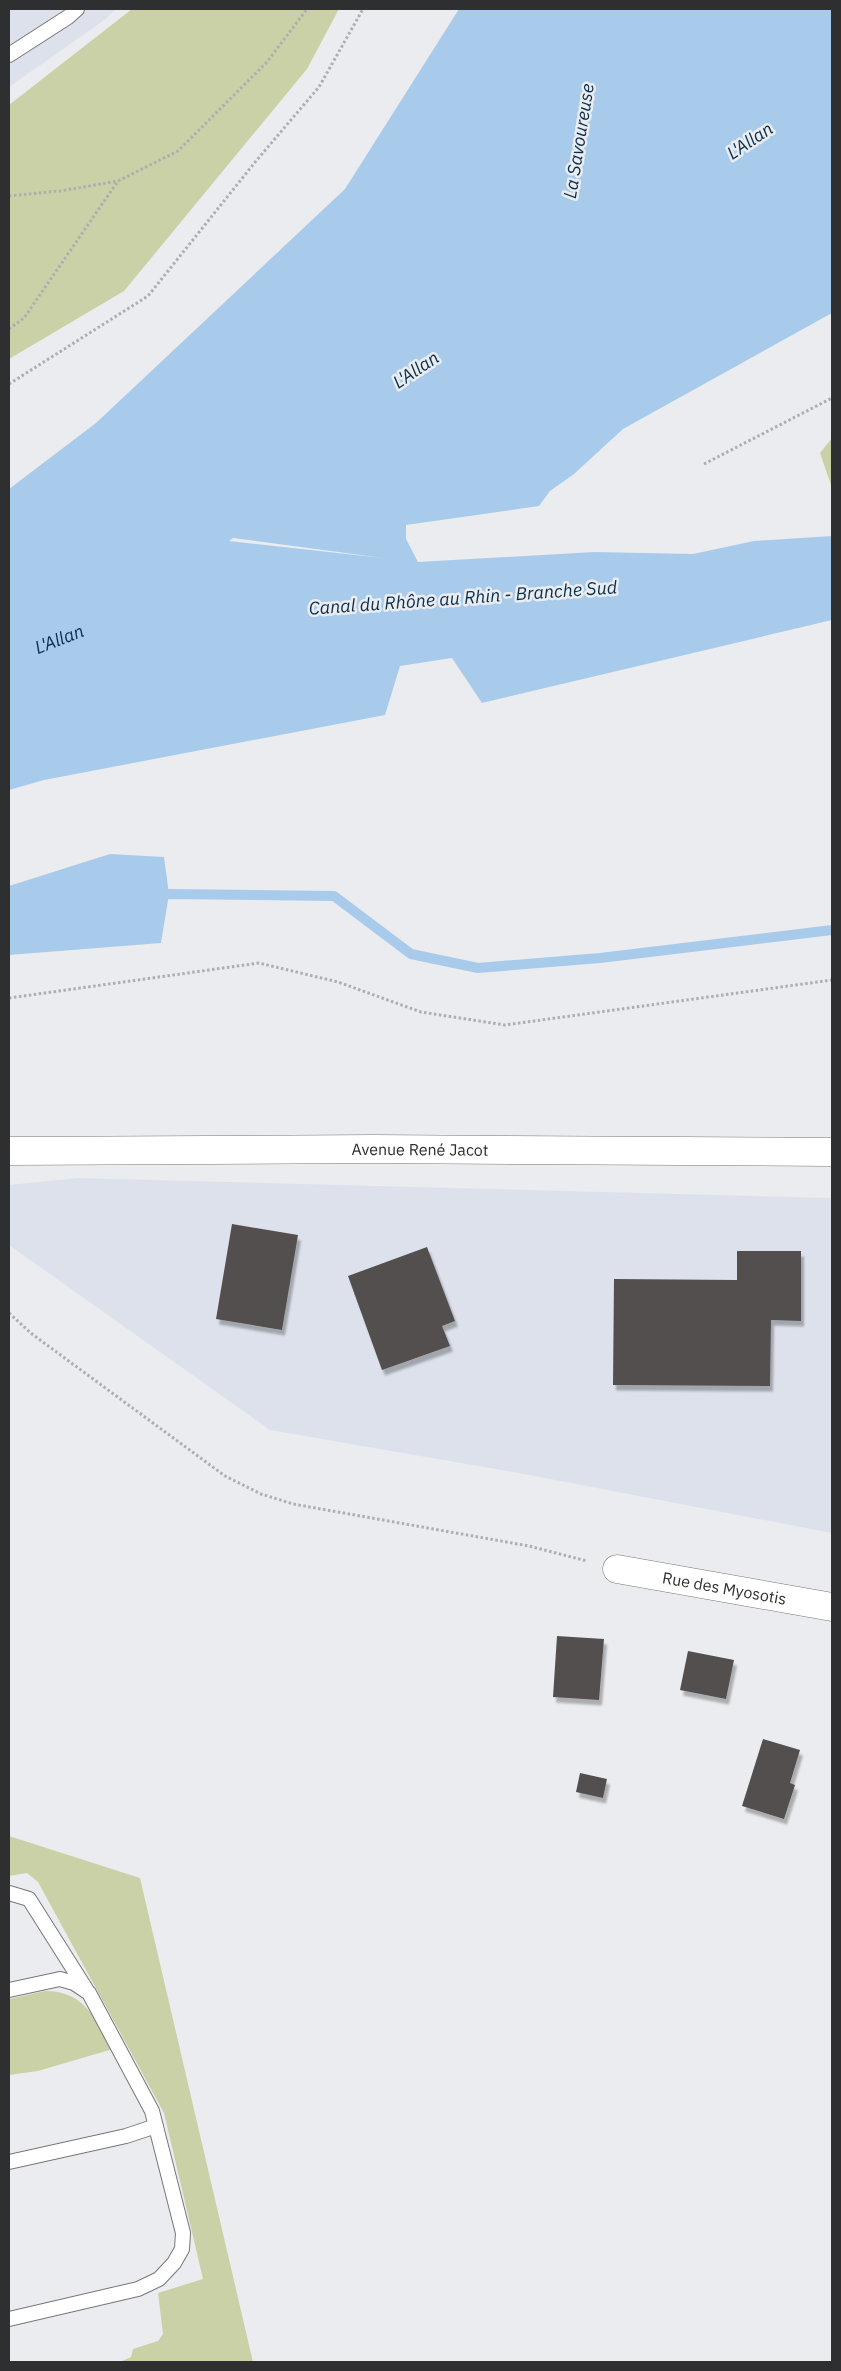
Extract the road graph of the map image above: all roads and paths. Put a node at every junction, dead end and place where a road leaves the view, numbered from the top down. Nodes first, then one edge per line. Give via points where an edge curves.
1 (77, 9) edge
2 (307, 9) edge
3 (363, 9) edge
4 (9, 55) edge
5 (118, 181) junction
6 (9, 196) edge
7 (9, 329) edge
8 (9, 384) edge
9 (832, 398) edge
10 (704, 464) dead end
11 (832, 980) edge
12 (9, 998) edge
13 (9, 1150) edge
14 (832, 1152) edge
15 (9, 1313) edge
16 (617, 1569) joint
17 (832, 1607) edge
18 (9, 1893) edge
19 (9, 1990) edge
20 (89, 1993) junction
21 (156, 2126) junction
22 (9, 2162) edge
23 (9, 2319) edge

1 - 4 lane
2 - 5 path via 267,62 178,151
3 - 8 path via 319,87 148,296
5 - 6 path
5 - 7 path via 24,318
9 - 10 path
11 - 12 path via 505,1025 421,1012 338,982 259,963
13 - 14 main road, Avenue René Jacot
15 - 16 path via 32,1334 226,1476 261,1494 320,1510 529,1546
16 - 17 main road, Rue des Myosotis
18 - 20 lane via 28,1899
19 - 20 lane via 60,1979
20 - 21 lane via 152,2110
21 - 22 lane via 126,2136
21 - 23 lane via 183,2233 182,2249 174,2263 159,2279 138,2289

